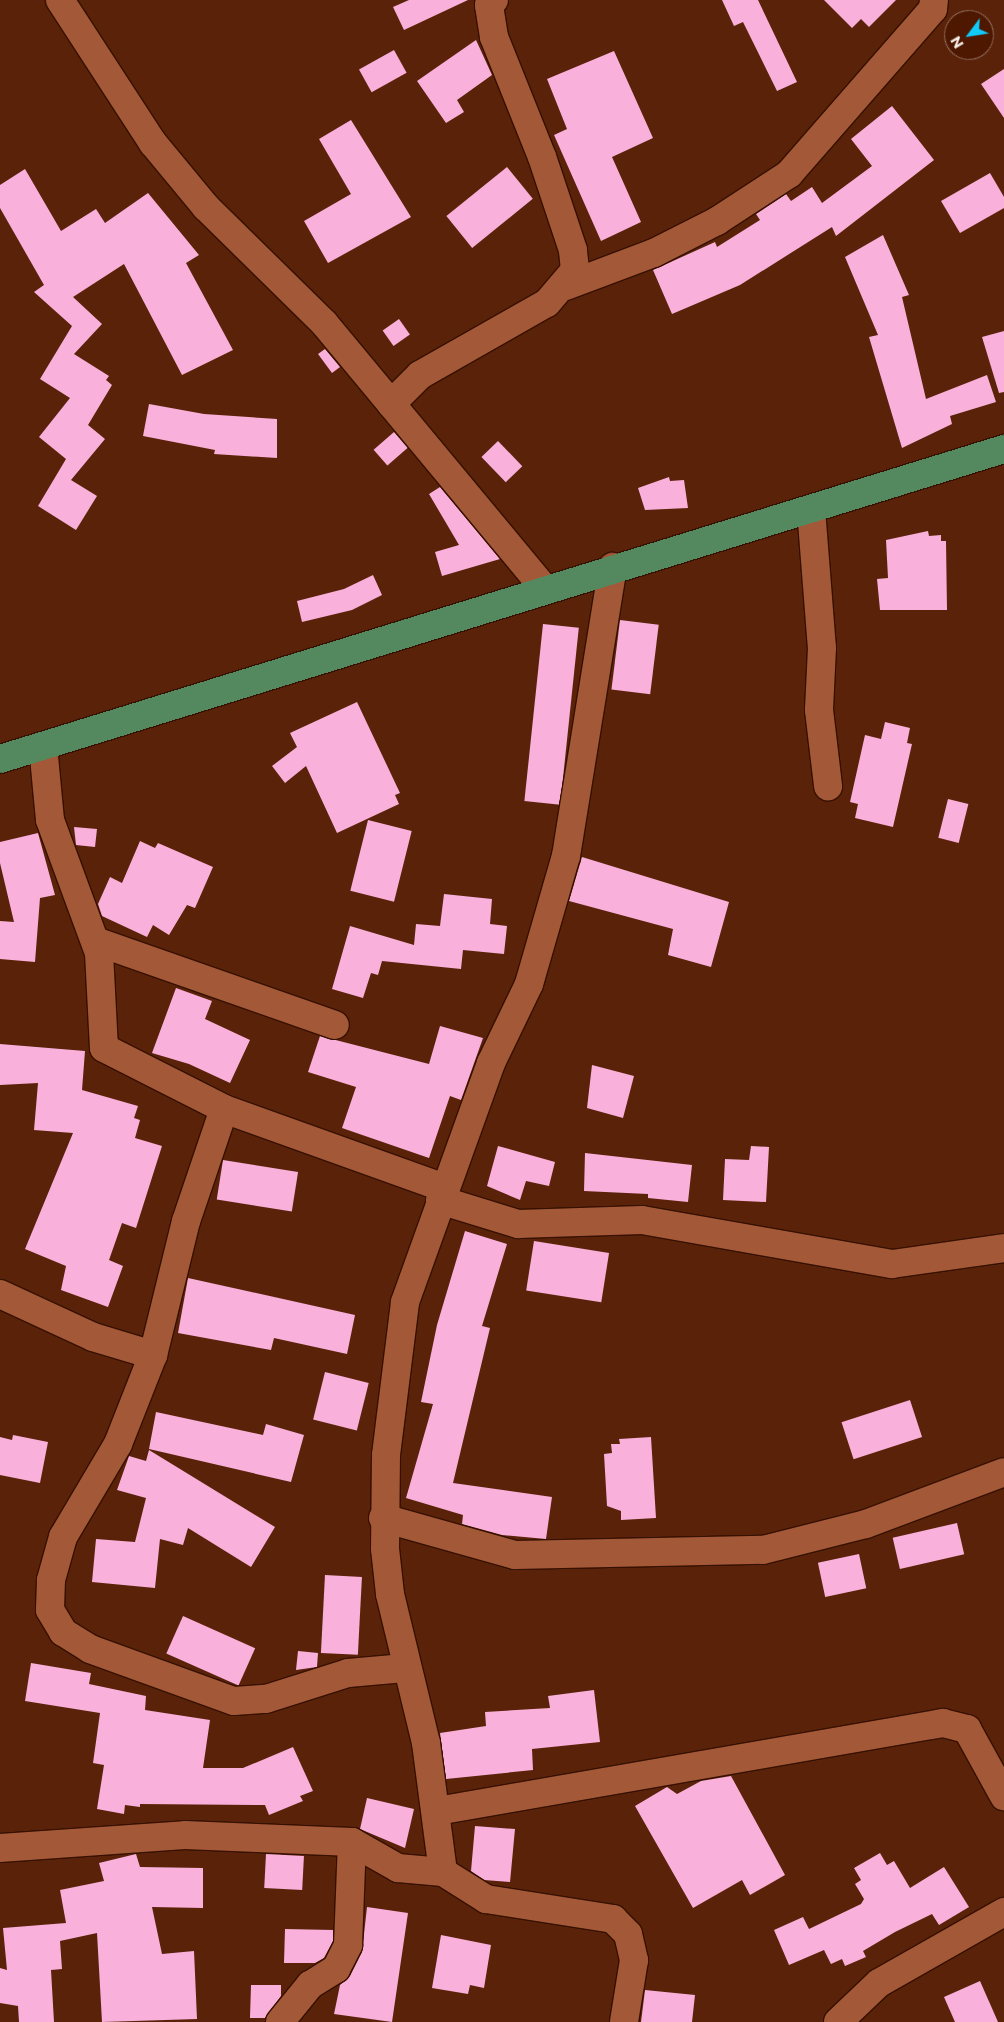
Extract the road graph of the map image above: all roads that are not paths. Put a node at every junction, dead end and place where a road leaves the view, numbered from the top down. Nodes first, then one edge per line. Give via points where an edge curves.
1 (60, 0) edge
2 (494, 0) edge
3 (934, 0) edge
4 (566, 286) junction
5 (391, 404) junction
6 (1004, 449) edge
7 (811, 509) junction
8 (613, 567) junction
9 (545, 589) junction
10 (43, 746) junction
11 (0, 759) edge
12 (828, 786) dead end
13 (95, 941) junction
14 (335, 1025) dead end
15 (224, 1109) junction
16 (442, 1194) junction
17 (1004, 1248) edge
18 (0, 1294) edge
19 (153, 1355) junction
20 (1004, 1472) edge
21 (383, 1518) junction
22 (405, 1668) junction
23 (1004, 1796) edge
24 (437, 1811) junction
25 (352, 1842) junction
26 (0, 1848) edge
27 (443, 1872) junction
28 (1004, 1912) edge
29 (280, 2022) edge
30 (624, 2022) edge
31 (838, 2022) edge

1 - 5 street via 153,143 206,207 324,323
2 - 4 street via 489,6 494,37 514,78 573,250 575,270
3 - 4 street via 933,9 789,174 717,220 654,253
4 - 5 street via 547,303 420,375
5 - 9 street
6 - 7 main road
7 - 8 main road
7 - 12 street via 822,648 819,710
8 - 9 main road
8 - 16 street via 566,856 528,984 492,1063
9 - 10 main road
10 - 11 main road
10 - 13 street via 50,820
13 - 14 street
13 - 15 street via 104,1048
15 - 16 street
15 - 19 street via 186,1221
16 - 17 street via 518,1224 642,1220 892,1264
16 - 21 street via 404,1302
18 - 19 street via 93,1337
19 - 22 street via 118,1444 63,1537 52,1580 50,1610 63,1632 90,1649 234,1701 266,1699 348,1673
20 - 21 street via 866,1524 763,1550 515,1555
21 - 22 street via 390,1594
22 - 24 street
23 - 24 street via 967,1730 943,1723
24 - 27 street
25 - 26 street via 185,1835
25 - 27 street via 398,1868
25 - 29 street via 348,1945 336,1969 310,1985
27 - 30 street via 486,1899 613,1919 628,1934 634,1960
28 - 31 street via 879,1983

